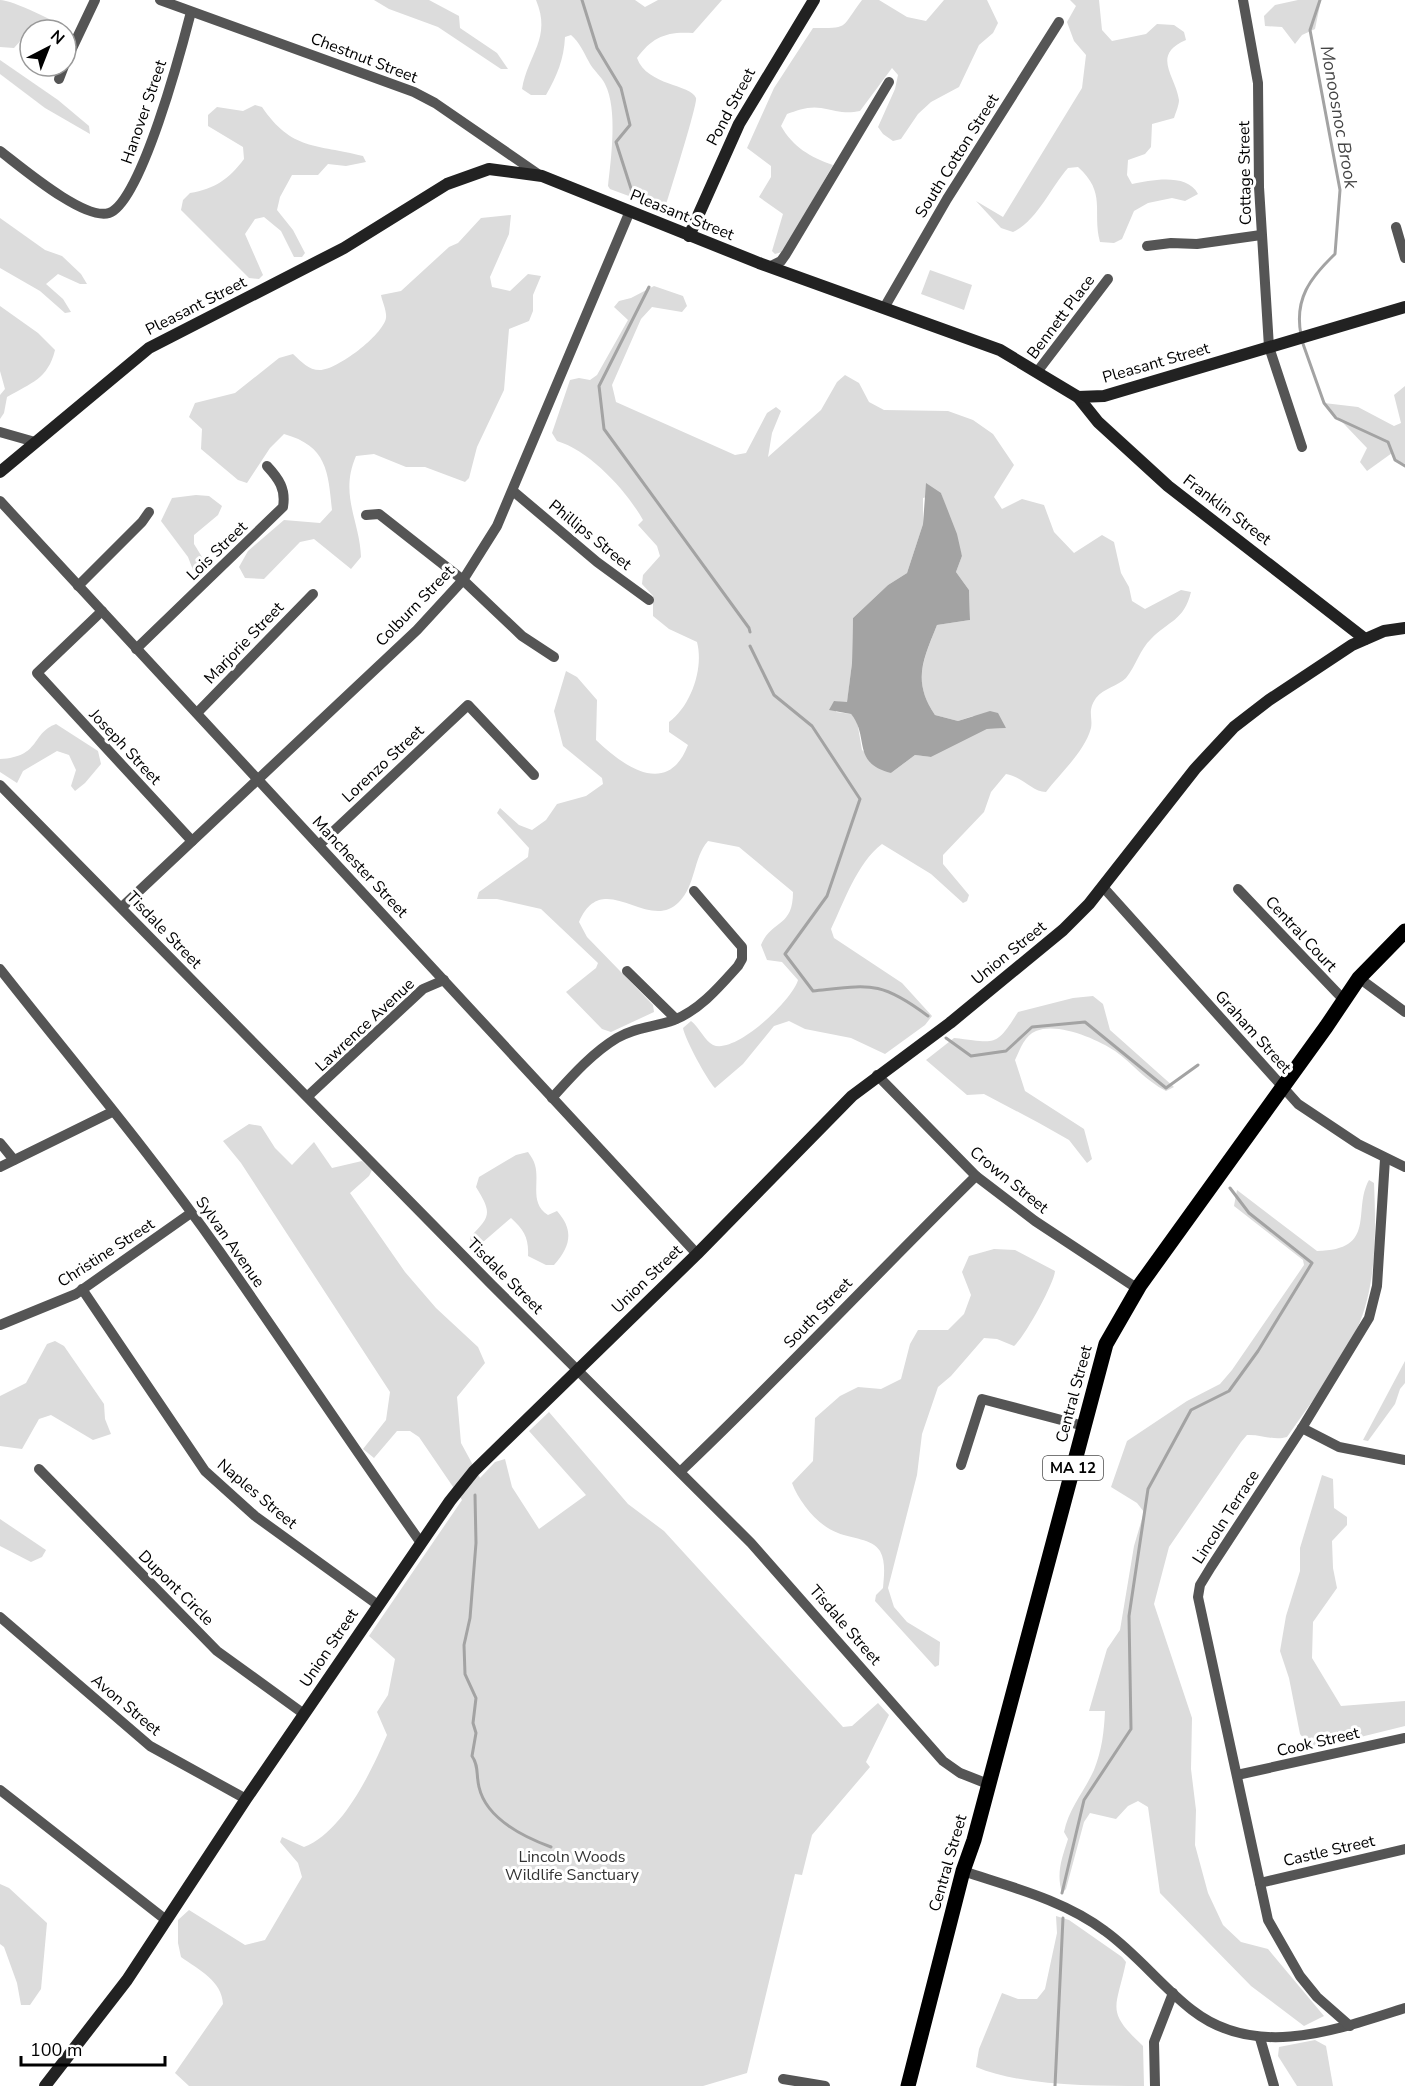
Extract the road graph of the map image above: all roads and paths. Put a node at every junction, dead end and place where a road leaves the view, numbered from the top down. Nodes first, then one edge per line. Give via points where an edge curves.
1 (95, 0) edge
2 (160, 0) edge
3 (814, 0) edge
4 (1243, 0) edge
5 (191, 12) junction
6 (1059, 22) dead end
7 (78, 36) edge
8 (889, 82) dead end
9 (0, 151) edge
10 (542, 176) junction
11 (630, 212) junction
12 (1395, 227) dead end
13 (1261, 235) junction
14 (689, 236) junction
15 (1147, 246) dead end
16 (1405, 258) edge
17 (769, 267) junction
18 (1108, 279) dead end
19 (1405, 307) edge
20 (884, 308) junction
21 (1269, 346) junction
22 (1037, 372) junction
23 (1078, 397) junction
24 (0, 432) edge
25 (35, 442) junction
26 (1302, 447) dead end
27 (267, 466) dead end
28 (0, 472) edge
29 (513, 491) junction
30 (0, 501) edge
31 (149, 512) dead end
32 (366, 515) dead end
33 (463, 580) junction
34 (78, 586) junction
35 (313, 594) dead end
36 (649, 600) dead end
37 (102, 611) junction
38 (1405, 628) edge
39 (1365, 639) junction
40 (136, 649) junction
41 (554, 657) dead end
42 (197, 713) junction
43 (534, 775) dead end
44 (257, 779) junction
45 (0, 785) edge
46 (192, 841) junction
47 (319, 845) junction
48 (1103, 887) junction
49 (1238, 889) dead end
50 (694, 891) dead end
51 (122, 907) junction
52 (1405, 931) edge
53 (0, 969) edge
54 (627, 971) dead end
55 (1359, 978) junction
56 (444, 980) junction
57 (1342, 999) junction
58 (1405, 1012) edge
59 (676, 1019) junction
60 (878, 1075) junction
61 (1282, 1088) junction
62 (308, 1096) junction
63 (552, 1098) junction
64 (112, 1112) junction
65 (0, 1143) edge
66 (1384, 1159) junction
67 (14, 1160) junction
68 (0, 1167) edge
69 (1405, 1167) edge
70 (976, 1176) junction
71 (191, 1213) junction
72 (697, 1254) junction
73 (82, 1289) junction
74 (1138, 1289) junction
75 (0, 1325) edge
76 (579, 1369) junction
77 (1084, 1426) junction
78 (1302, 1428) junction
79 (1405, 1460) edge
80 (961, 1465) dead end
81 (39, 1469) dead end
82 (681, 1471) junction
83 (421, 1543) junction
84 (378, 1605) junction
85 (0, 1617) edge
86 (304, 1714) junction
87 (1405, 1738) edge
88 (1237, 1775) junction
89 (988, 1784) junction
90 (0, 1790) edge
91 (246, 1799) junction
92 (1405, 1849) edge
93 (963, 1871) junction
94 (1260, 1883) junction
95 (166, 1920) junction
96 (1173, 1993) junction
97 (1405, 2008) edge
98 (1350, 2026) junction
99 (1260, 2038) junction
100 (783, 2079) dead end
101 (45, 2086) edge
102 (825, 2086) edge
103 (908, 2086) edge
104 (1155, 2086) edge
105 (1274, 2086) edge

1 - 7 street
2 - 5 street, Chestnut Street
3 - 14 street, Pond Street via 739,124
4 - 13 street, Cottage Street via 1257,83
5 - 9 street, Hanover Street via 143,161 125,199 110,213 81,207
5 - 10 street, Chestnut Street via 414,92
6 - 20 street, South Cotton Street via 946,200
8 - 17 street via 786,254
10 - 11 street, Pleasant Street
10 - 25 street, Pleasant Street via 489,170 447,184 344,248 149,348
11 - 14 street, Pleasant Street
11 - 29 street, Colburn Street
12 - 16 street
13 - 15 street
13 - 21 street, Cottage Street
14 - 17 street, Pleasant Street
17 - 20 street, Pleasant Street
18 - 22 street, Bennett Place
19 - 21 street, Pleasant Street
20 - 22 street, Pleasant Street via 1000,350
21 - 23 street, Pleasant Street via 1104,396
21 - 26 street, Cottage Street
22 - 23 street, Pleasant Street
23 - 39 street, Franklin Street via 1098,422 1168,486
24 - 25 street
25 - 28 street, Pleasant Street
27 - 40 street, Lois Street via 281,484 283,507
29 - 33 street, Colburn Street via 497,526
29 - 36 street, Phillips Street
30 - 34 street, Manchester Street
31 - 34 street
32 - 33 street via 379,514
33 - 41 street via 522,636
33 - 44 street, Colburn Street via 417,630
34 - 37 street, Manchester Street
35 - 42 street, Marjorie Street
37 - 40 street, Manchester Street
37 - 46 street, Joseph Street via 37,673
38 - 39 street, Union Street
39 - 48 street, Union Street via 1269,700 1225,735
40 - 42 street, Manchester Street
42 - 44 street, Manchester Street
43 - 47 street, Lorenzo Street via 468,705
44 - 46 street, Colburn Street
44 - 47 street, Manchester Street
45 - 51 street, Tisdale Street
46 - 51 street, Colburn Street
47 - 56 street, Manchester Street
48 - 60 street, Union Street via 1046,946
48 - 61 street, Graham Street
49 - 57 street, Central Court
50 - 59 street via 736,938 742,954 738,966 721,985 691,1012
51 - 62 street, Tisdale Street
52 - 55 main road, Central Street / MA 12
53 - 64 street, Sylvan Avenue
54 - 59 street
55 - 57 main road, Central Street / MA 12
55 - 58 street
56 - 62 street, Lawrence Avenue via 423,989
56 - 63 street, Manchester Street
57 - 61 main road, Central Street / MA 12
59 - 63 street via 634,1029 615,1039
60 - 70 street, Crown Street
60 - 72 street, Union Street via 835,1113
61 - 66 street, Graham Street via 1298,1104
61 - 74 main road, Central Street / MA 12
62 - 76 street, Tisdale Street
63 - 72 street, Manchester Street
64 - 67 street
64 - 71 street, Sylvan Avenue
65 - 67 street
66 - 69 street, Graham Street
66 - 78 street, Lincoln Terrace via 1377,1286 1369,1318
67 - 68 street
70 - 74 street, Crown Street via 1025,1214
70 - 82 street, South Street
71 - 73 street, Christine Street
71 - 83 street, Sylvan Avenue
72 - 76 street, Union Street
73 - 75 street, Christine Street
73 - 84 street, Naples Street via 206,1471 255,1516
74 - 77 main road, Central Street / MA 12 via 1106,1344
76 - 82 street, Tisdale Street
76 - 83 street, Union Street via 474,1471
77 - 80 street via 982,1399
77 - 89 main road, Central Street / MA 12
78 - 79 street via 1339,1447
78 - 88 street, Lincoln Terrace via 1199,1589 1200,1615
81 - 86 street, Dupont Circle via 217,1651
82 - 89 street, Tisdale Street via 791,1586 943,1761
83 - 84 street, Union Street
84 - 86 street, Union Street
85 - 91 street, Avon Street via 150,1746
86 - 91 street, Union Street
87 - 88 street, Cook Street
88 - 94 street, Lincoln Terrace
89 - 93 main road, Central Street / MA 12
90 - 95 street
91 - 95 street, Union Street
92 - 94 street, Castle Street
93 - 96 street via 1052,1901 1085,1918 1133,1953
93 - 103 main road, Central Street / MA 12
94 - 98 street, Lincoln Terrace via 1268,1920 1288,1959 1312,1992
95 - 101 street, Union Street via 111,2001
96 - 99 street via 1213,2024
96 - 104 street via 1154,2042
97 - 98 street
98 - 99 street
99 - 105 street
100 - 102 street

